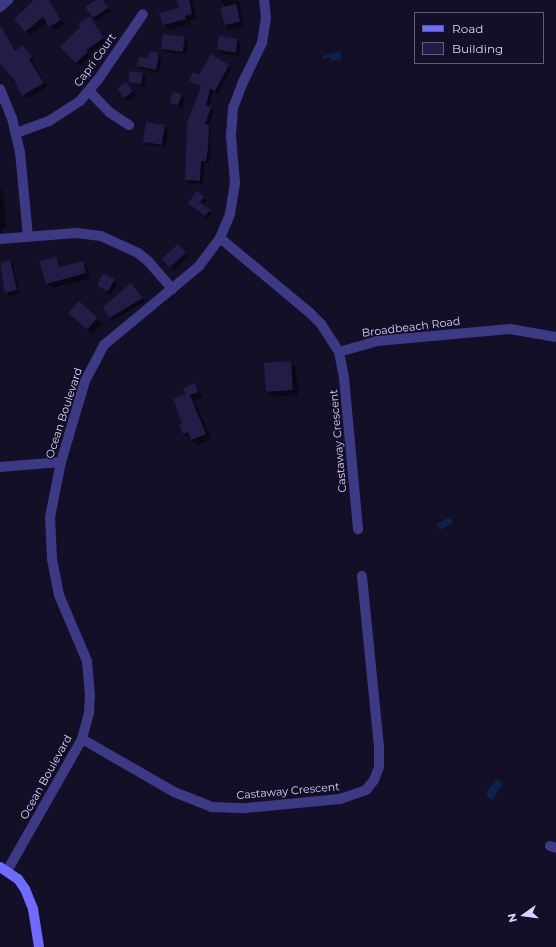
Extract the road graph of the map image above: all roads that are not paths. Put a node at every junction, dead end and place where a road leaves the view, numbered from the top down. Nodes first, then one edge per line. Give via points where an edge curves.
1 (8, 0) edge
2 (264, 0) edge
3 (0, 7) edge
4 (143, 14) dead end
5 (0, 89) edge
6 (89, 91) junction
7 (129, 125) dead end
8 (16, 133) junction
9 (28, 237) junction
10 (220, 238) junction
11 (0, 239) edge
12 (172, 289) junction
13 (556, 337) edge
14 (339, 352) junction
15 (61, 462) junction
16 (0, 467) edge
17 (358, 529) dead end
18 (362, 576) dead end
19 (82, 740) junction
20 (4, 869) edge
21 (39, 947) edge

1 - 3 street
2 - 10 street, Ocean Boulevard via 266,18 262,44 237,95 232,114 235,182 230,214
4 - 6 street, Capri Court
5 - 8 street
6 - 7 street via 109,112
6 - 8 street, Capri Court via 57,117
8 - 9 street
9 - 11 street
9 - 12 street via 76,233 116,241 148,261
10 - 12 street, Ocean Boulevard via 199,266
10 - 14 street via 310,314
12 - 15 street, Ocean Boulevard via 117,331 104,345 85,381
13 - 14 street, Broadbeach Road via 528,330 510,329 377,341
14 - 17 street, Castaway Crescent via 344,378
15 - 16 street
15 - 19 street, Ocean Boulevard via 52,498 50,536 59,595 82,646 88,667 90,696
18 - 19 street, Castaway Crescent via 379,747 379,767 374,780 366,790 340,799 246,808 212,807 174,792
19 - 20 street, Ocean Boulevard
20 - 21 street via 18,879 29,898 36,919

